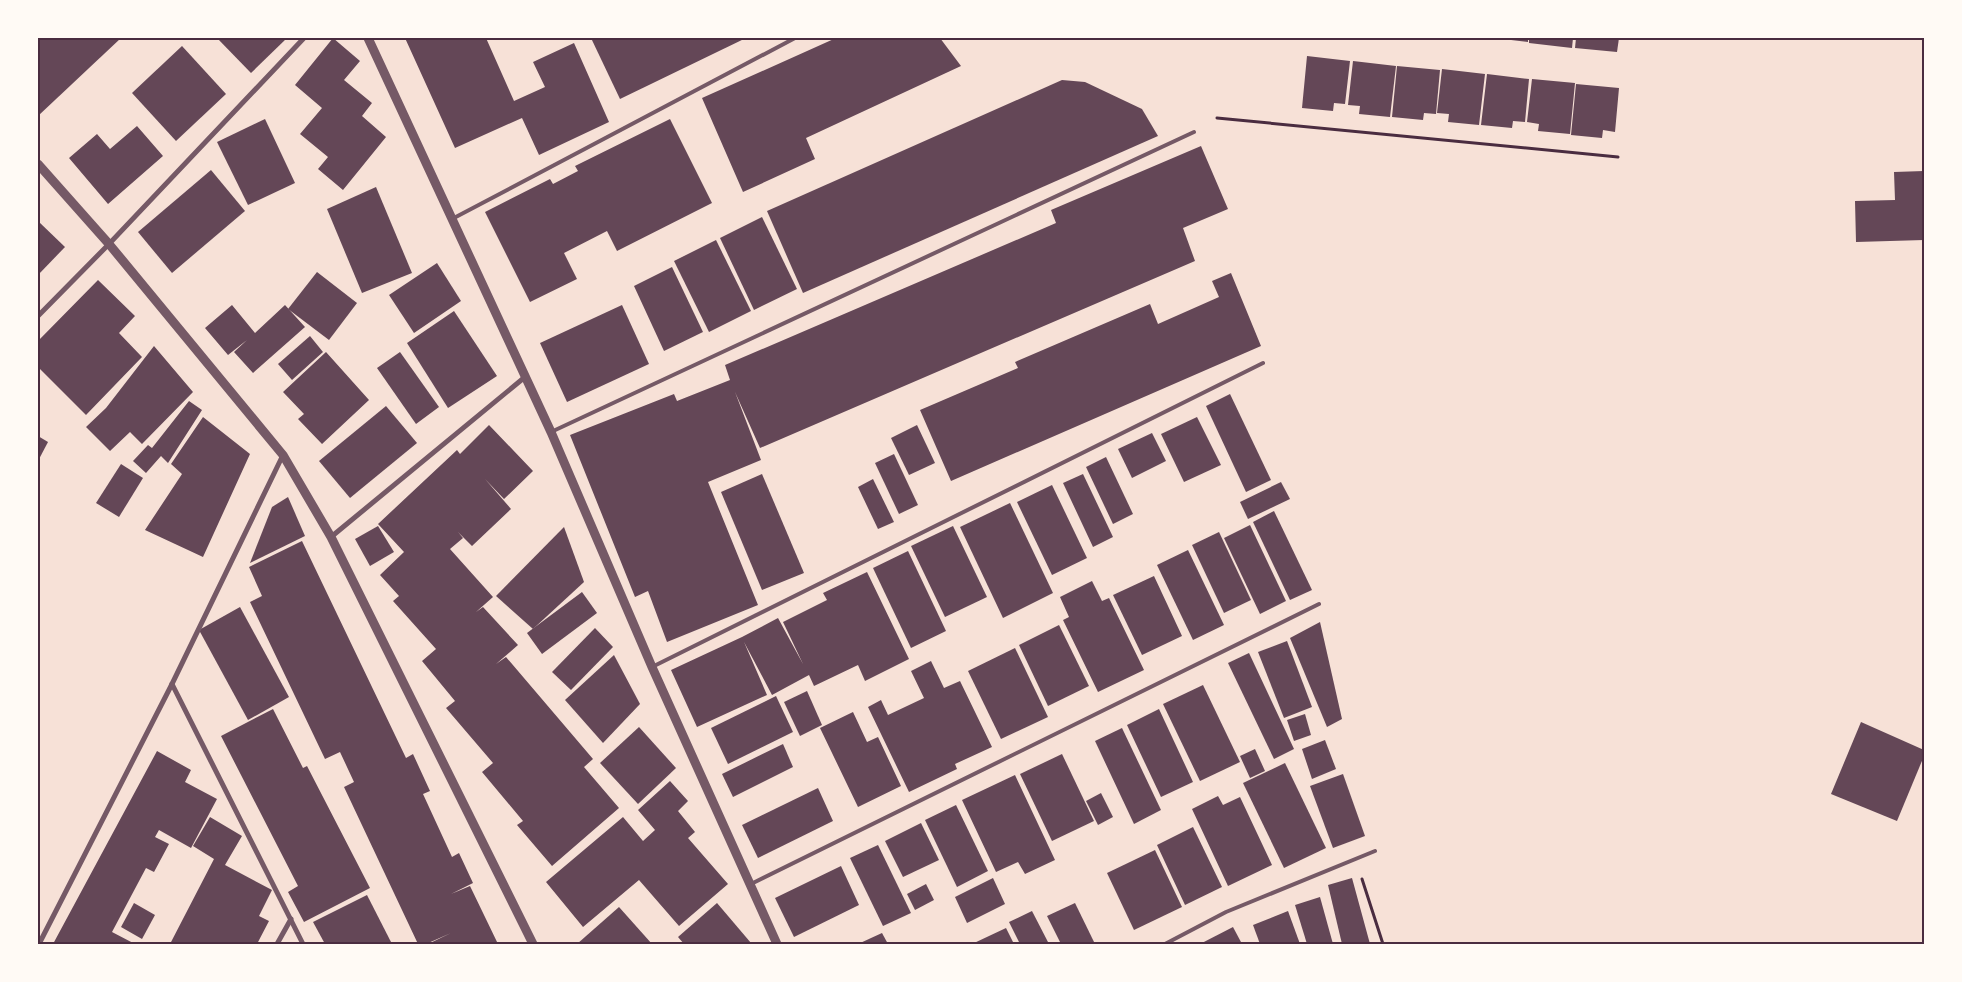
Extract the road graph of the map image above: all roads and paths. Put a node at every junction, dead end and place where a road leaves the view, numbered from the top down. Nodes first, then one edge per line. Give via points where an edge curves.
1 (304, 38) edge
2 (368, 38) edge
3 (795, 38) edge
4 (1217, 118) dead end
5 (1194, 132) dead end
6 (1618, 157) dead end
7 (38, 164) edge
8 (451, 219) junction
9 (109, 244) junction
10 (38, 316) edge
11 (1263, 363) dead end
12 (525, 377) junction
13 (551, 432) junction
14 (283, 455) junction
15 (331, 537) junction
16 (1319, 604) dead end
17 (652, 667) junction
18 (172, 684) junction
19 (1375, 850) dead end
20 (1356, 859) junction
21 (751, 884) junction
22 (291, 919) junction
23 (39, 944) edge
24 (277, 944) edge
25 (303, 944) edge
26 (533, 944) edge
27 (777, 944) edge
28 (1165, 944) edge
29 (1384, 944) edge

1 - 9 street
2 - 8 street
3 - 8 lane
4 - 6 path
5 - 13 lane
7 - 9 street
8 - 12 street
9 - 10 street
9 - 14 street
11 - 17 lane
12 - 13 street
12 - 15 street
13 - 17 street
14 - 15 street
14 - 18 street
15 - 26 street
16 - 21 lane
17 - 21 street
18 - 22 street
18 - 23 street
19 - 20 lane
20 - 28 lane via 1226,912
20 - 29 path
21 - 27 street
22 - 24 street
22 - 25 street

